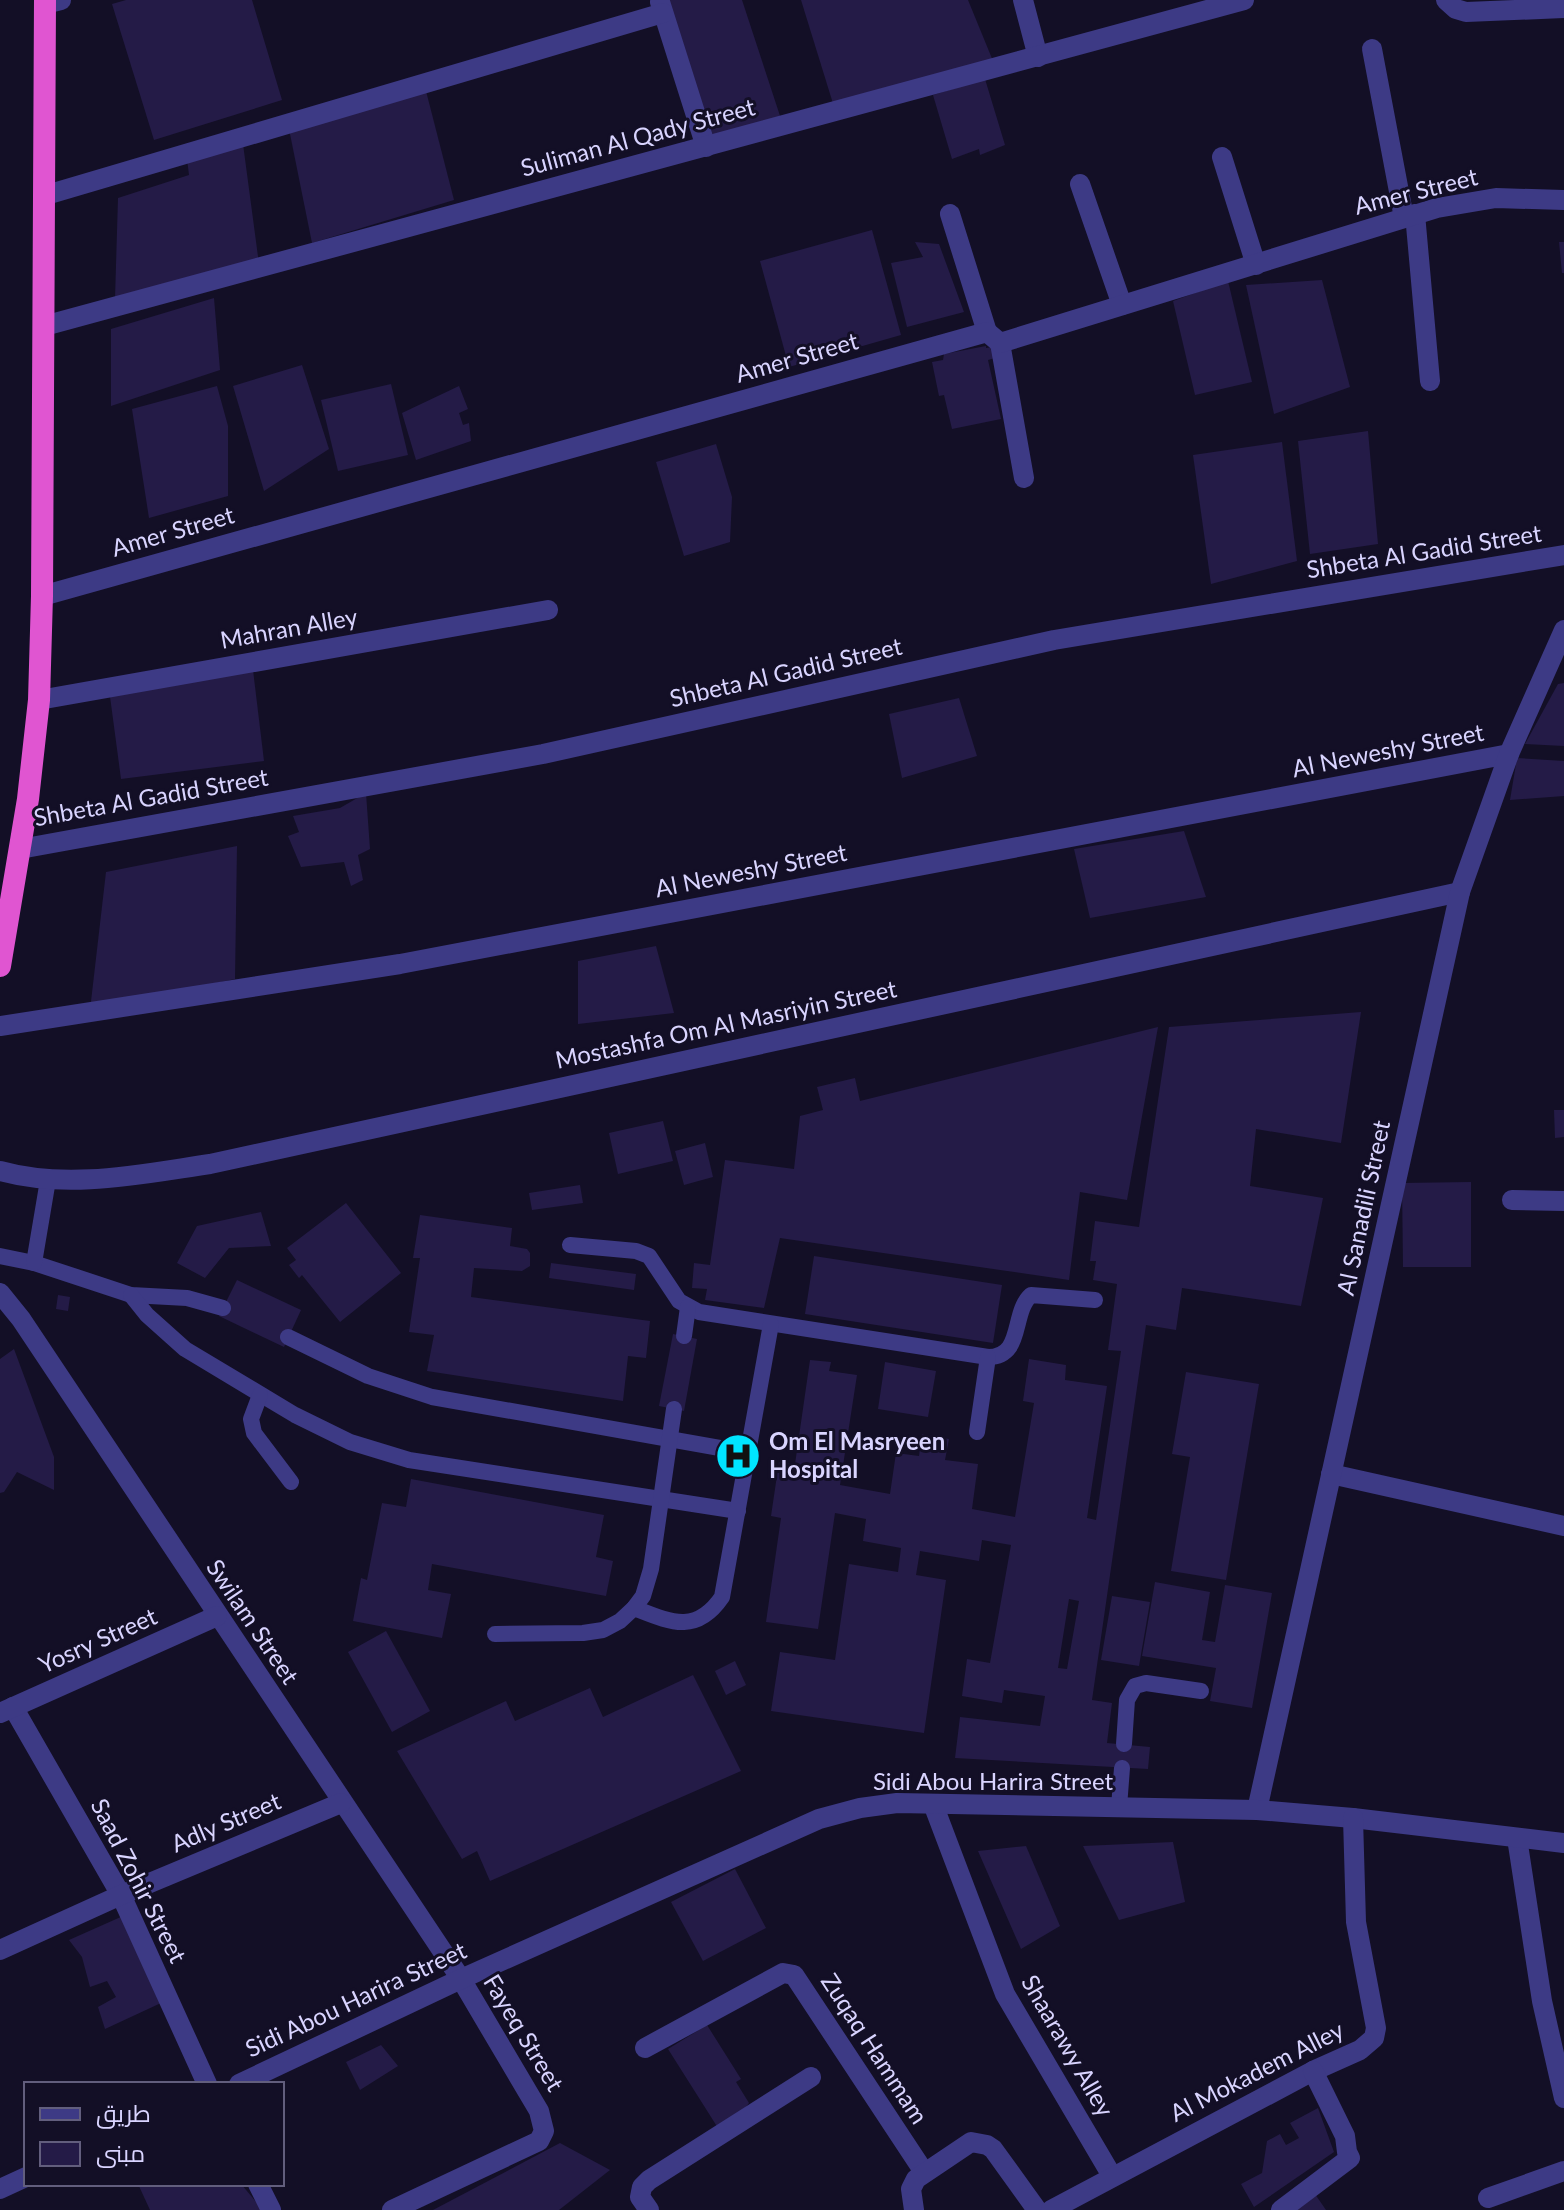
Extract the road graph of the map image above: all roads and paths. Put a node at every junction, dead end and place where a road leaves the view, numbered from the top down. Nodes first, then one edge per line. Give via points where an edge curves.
1 (1023, 0) edge
2 (1244, 0) edge
3 (1446, 0) edge
4 (51, 1) edge
5 (661, 7) edge
6 (1180, 8) edge
7 (1564, 8) edge
8 (1372, 49) dead end
9 (1038, 57) junction
10 (706, 147) junction
11 (1222, 157) dead end
12 (1080, 184) dead end
13 (43, 196) junction
14 (1564, 200) edge
15 (950, 214) dead end
16 (1410, 216) junction
17 (1256, 265) junction
18 (1122, 305) junction
19 (44, 326) junction
20 (994, 338) junction
21 (1430, 381) dead end
22 (1024, 478) dead end
23 (1564, 555) edge
24 (42, 596) junction
25 (548, 610) dead end
26 (1564, 630) edge
27 (1557, 661) edge
28 (39, 700) junction
29 (1509, 754) junction
30 (20, 849) junction
31 (1460, 892) junction
32 (0, 966) edge
33 (0, 1026) edge
34 (0, 1171) edge
35 (48, 1180) junction
36 (1512, 1200) dead end
37 (1564, 1201) edge
38 (570, 1245) dead end
39 (0, 1256) edge
40 (34, 1263) junction
41 (0, 1293) edge
42 (131, 1295) junction
43 (1095, 1300) dead end
44 (688, 1307) junction
45 (223, 1308) dead end
46 (771, 1324) junction
47 (684, 1336) dead end
48 (288, 1337) dead end
49 (988, 1357) junction
50 (260, 1395) junction
51 (674, 1409) dead end
52 (977, 1432) dead end
53 (670, 1439) junction
54 (748, 1453) junction
55 (1331, 1474) junction
56 (291, 1482) dead end
57 (662, 1498) junction
58 (738, 1511) junction
59 (1564, 1526) edge
60 (634, 1608) junction
61 (217, 1616) junction
62 (495, 1634) dead end
63 (1201, 1691) dead end
64 (7, 1710) edge
65 (1124, 1744) dead end
66 (1122, 1768) dead end
67 (341, 1803) junction
68 (933, 1804) junction
69 (1119, 1807) junction
70 (1257, 1810) junction
71 (1353, 1818) junction
72 (1517, 1838) junction
73 (1564, 1843) edge
74 (121, 1895) junction
75 (0, 1950) edge
76 (461, 1979) junction
77 (645, 2048) dead end
78 (1313, 2071) junction
79 (811, 2077) dead end
80 (206, 2082) edge
81 (243, 2082) edge
82 (1564, 2098) edge
83 (1564, 2171) edge
84 (924, 2172) junction
85 (1112, 2176) junction
86 (24, 2178) edge
87 (259, 2186) edge
88 (0, 2189) edge
89 (1488, 2198) dead end
90 (271, 2210) edge
91 (392, 2210) edge
92 (649, 2210) edge
93 (913, 2210) edge
94 (1037, 2210) edge
95 (1051, 2210) edge
96 (1281, 2210) edge

1 - 9 street
2 - 6 street, Suliman Al Qady Street
3 - 7 street via 1466,12
4 - 13 highway
5 - 10 street
5 - 13 street
6 - 9 street, Suliman Al Qady Street
8 - 16 street
9 - 10 street, Suliman Al Qady Street
10 - 19 street, Suliman Al Qady Street
11 - 17 street
12 - 18 street
13 - 19 highway
14 - 16 street, Amer Street via 1496,198
15 - 20 street
16 - 17 street, Amer Street
16 - 21 street
17 - 18 street, Amer Street
18 - 20 street, Amer Street
19 - 24 highway
20 - 22 street
20 - 24 street, Amer Street
23 - 30 street, Shbeta Al Gadid Street via 1054,640 543,754
24 - 28 highway
25 - 28 street, Mahran Alley
26 - 27 street, Al Sanadili Street
27 - 29 street, Al Sanadili Street
28 - 30 highway
29 - 31 street, Al Sanadili Street
29 - 33 street, Al Neweshy Street via 400,964
30 - 32 highway
31 - 35 street, Mostashfa Om Al Masriyin Street via 210,1164
31 - 55 street, Al Sanadili Street
34 - 35 street, Mostashfa Om Al Masriyin Street
35 - 40 lane
36 - 37 street
38 - 44 lane via 649,1256 671,1292
39 - 40 lane
40 - 42 lane
41 - 61 street, Swilam Street
42 - 45 lane via 187,1298
42 - 50 lane via 185,1349
43 - 49 lane via 1031,1295 1012,1344
44 - 46 lane
44 - 47 lane
46 - 49 lane
46 - 54 lane
48 - 53 lane via 411,1392
49 - 52 lane
50 - 56 lane via 251,1419 254,1433
50 - 57 lane via 339,1437 409,1460
51 - 53 lane
53 - 54 lane
53 - 57 lane
54 - 58 lane
55 - 59 street
55 - 70 street, Al Sanadili Street
57 - 58 lane
57 - 60 lane via 648,1583
58 - 60 lane via 722,1597 713,1610 685,1623
60 - 62 lane via 620,1621 593,1632
61 - 64 street, Yosry Street
61 - 67 street, Swilam Street
63 - 65 lane via 1135,1686 1127,1700
64 - 74 street, Saad Zohir Street
66 - 69 lane
67 - 74 street, Adly Street
67 - 76 street, Swilam Street
68 - 69 street, Sidi Abou Harira Street
68 - 76 street, Sidi Abou Harira Street via 897,1803 819,1819
68 - 85 street, Shaarawy Alley via 1005,1994
69 - 70 street, Sidi Abou Harira Street
70 - 71 street, Sidi Abou Harira Street
71 - 72 street, Sidi Abou Harira Street
71 - 78 street, Al Mokadem Alley via 1356,1922 1376,2028 1369,2045
72 - 73 street, Sidi Abou Harira Street
72 - 82 street via 1542,2001
74 - 75 street, Adly Street
74 - 80 street, Saad Zohir Street
76 - 81 street, Sidi Abou Harira Street
76 - 91 street, Fayeq Street via 539,2111 544,2131 539,2141
77 - 84 street, Zuqaq Hammam via 783,1973 794,1975
78 - 85 street, Al Mokadem Alley
78 - 96 street via 1345,2136 1350,2158
79 - 92 street via 649,2180 640,2197
83 - 89 street
84 - 93 street via 911,2189
84 - 94 street via 971,2142 987,2145
85 - 95 street, Al Mokadem Alley
86 - 88 street
87 - 90 street

